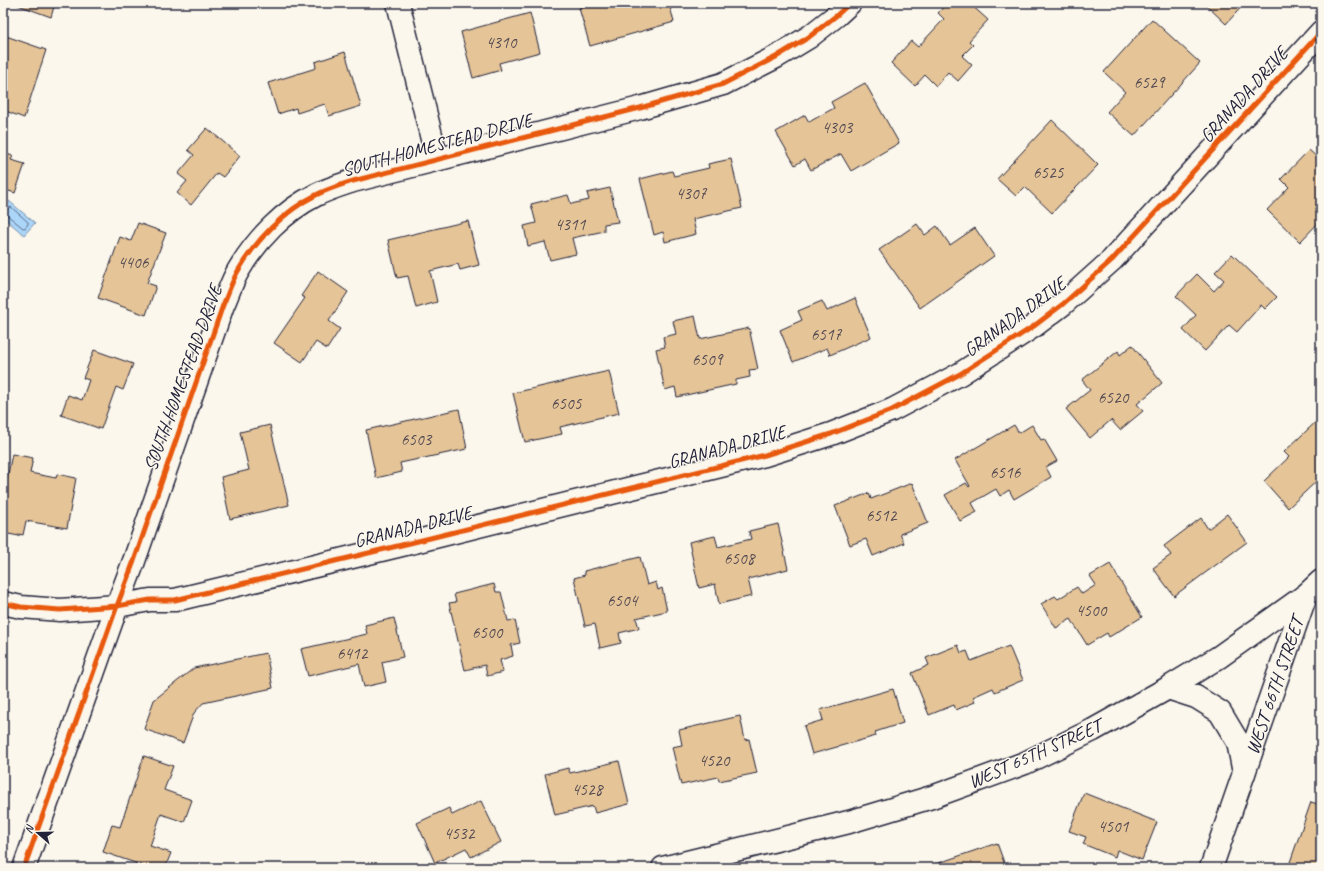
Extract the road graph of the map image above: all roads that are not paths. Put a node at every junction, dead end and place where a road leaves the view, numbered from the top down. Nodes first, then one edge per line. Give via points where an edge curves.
1 (398, 3) edge
2 (850, 3) edge
3 (1321, 32) edge
4 (437, 159) junction
5 (1314, 588) edge
6 (3, 603) edge
7 (117, 606) junction
8 (1168, 688) junction
9 (1244, 774) junction
10 (738, 859) edge
11 (24, 868) edge
12 (663, 868) edge
13 (1211, 868) edge

1 - 4 street
2 - 4 street, SOUTH HOMESTEAD DRIVE via 796,45 723,84 640,108
3 - 7 street, GRANADA DRIVE via 1107,265 1034,326 960,374 892,410 831,434 765,454 175,600 150,600
4 - 7 street, SOUTH HOMESTEAD DRIVE via 353,181 316,195 273,226 252,251 237,272 223,305
5 - 8 street, WEST 65TH STREET via 1218,657
5 - 9 street, WEST 66TH STREET
6 - 7 street, GRANADA DRIVE via 60,610
7 - 11 street, SOUTH HOMESTEAD DRIVE
8 - 9 street, WEST 66TH STREET via 1196,697 1220,712 1238,742
8 - 10 street, WEST 65TH STREET via 1093,730 1025,763 932,797
9 - 13 street, WEST 66TH STREET
10 - 12 street, WEST 65TH STREET

